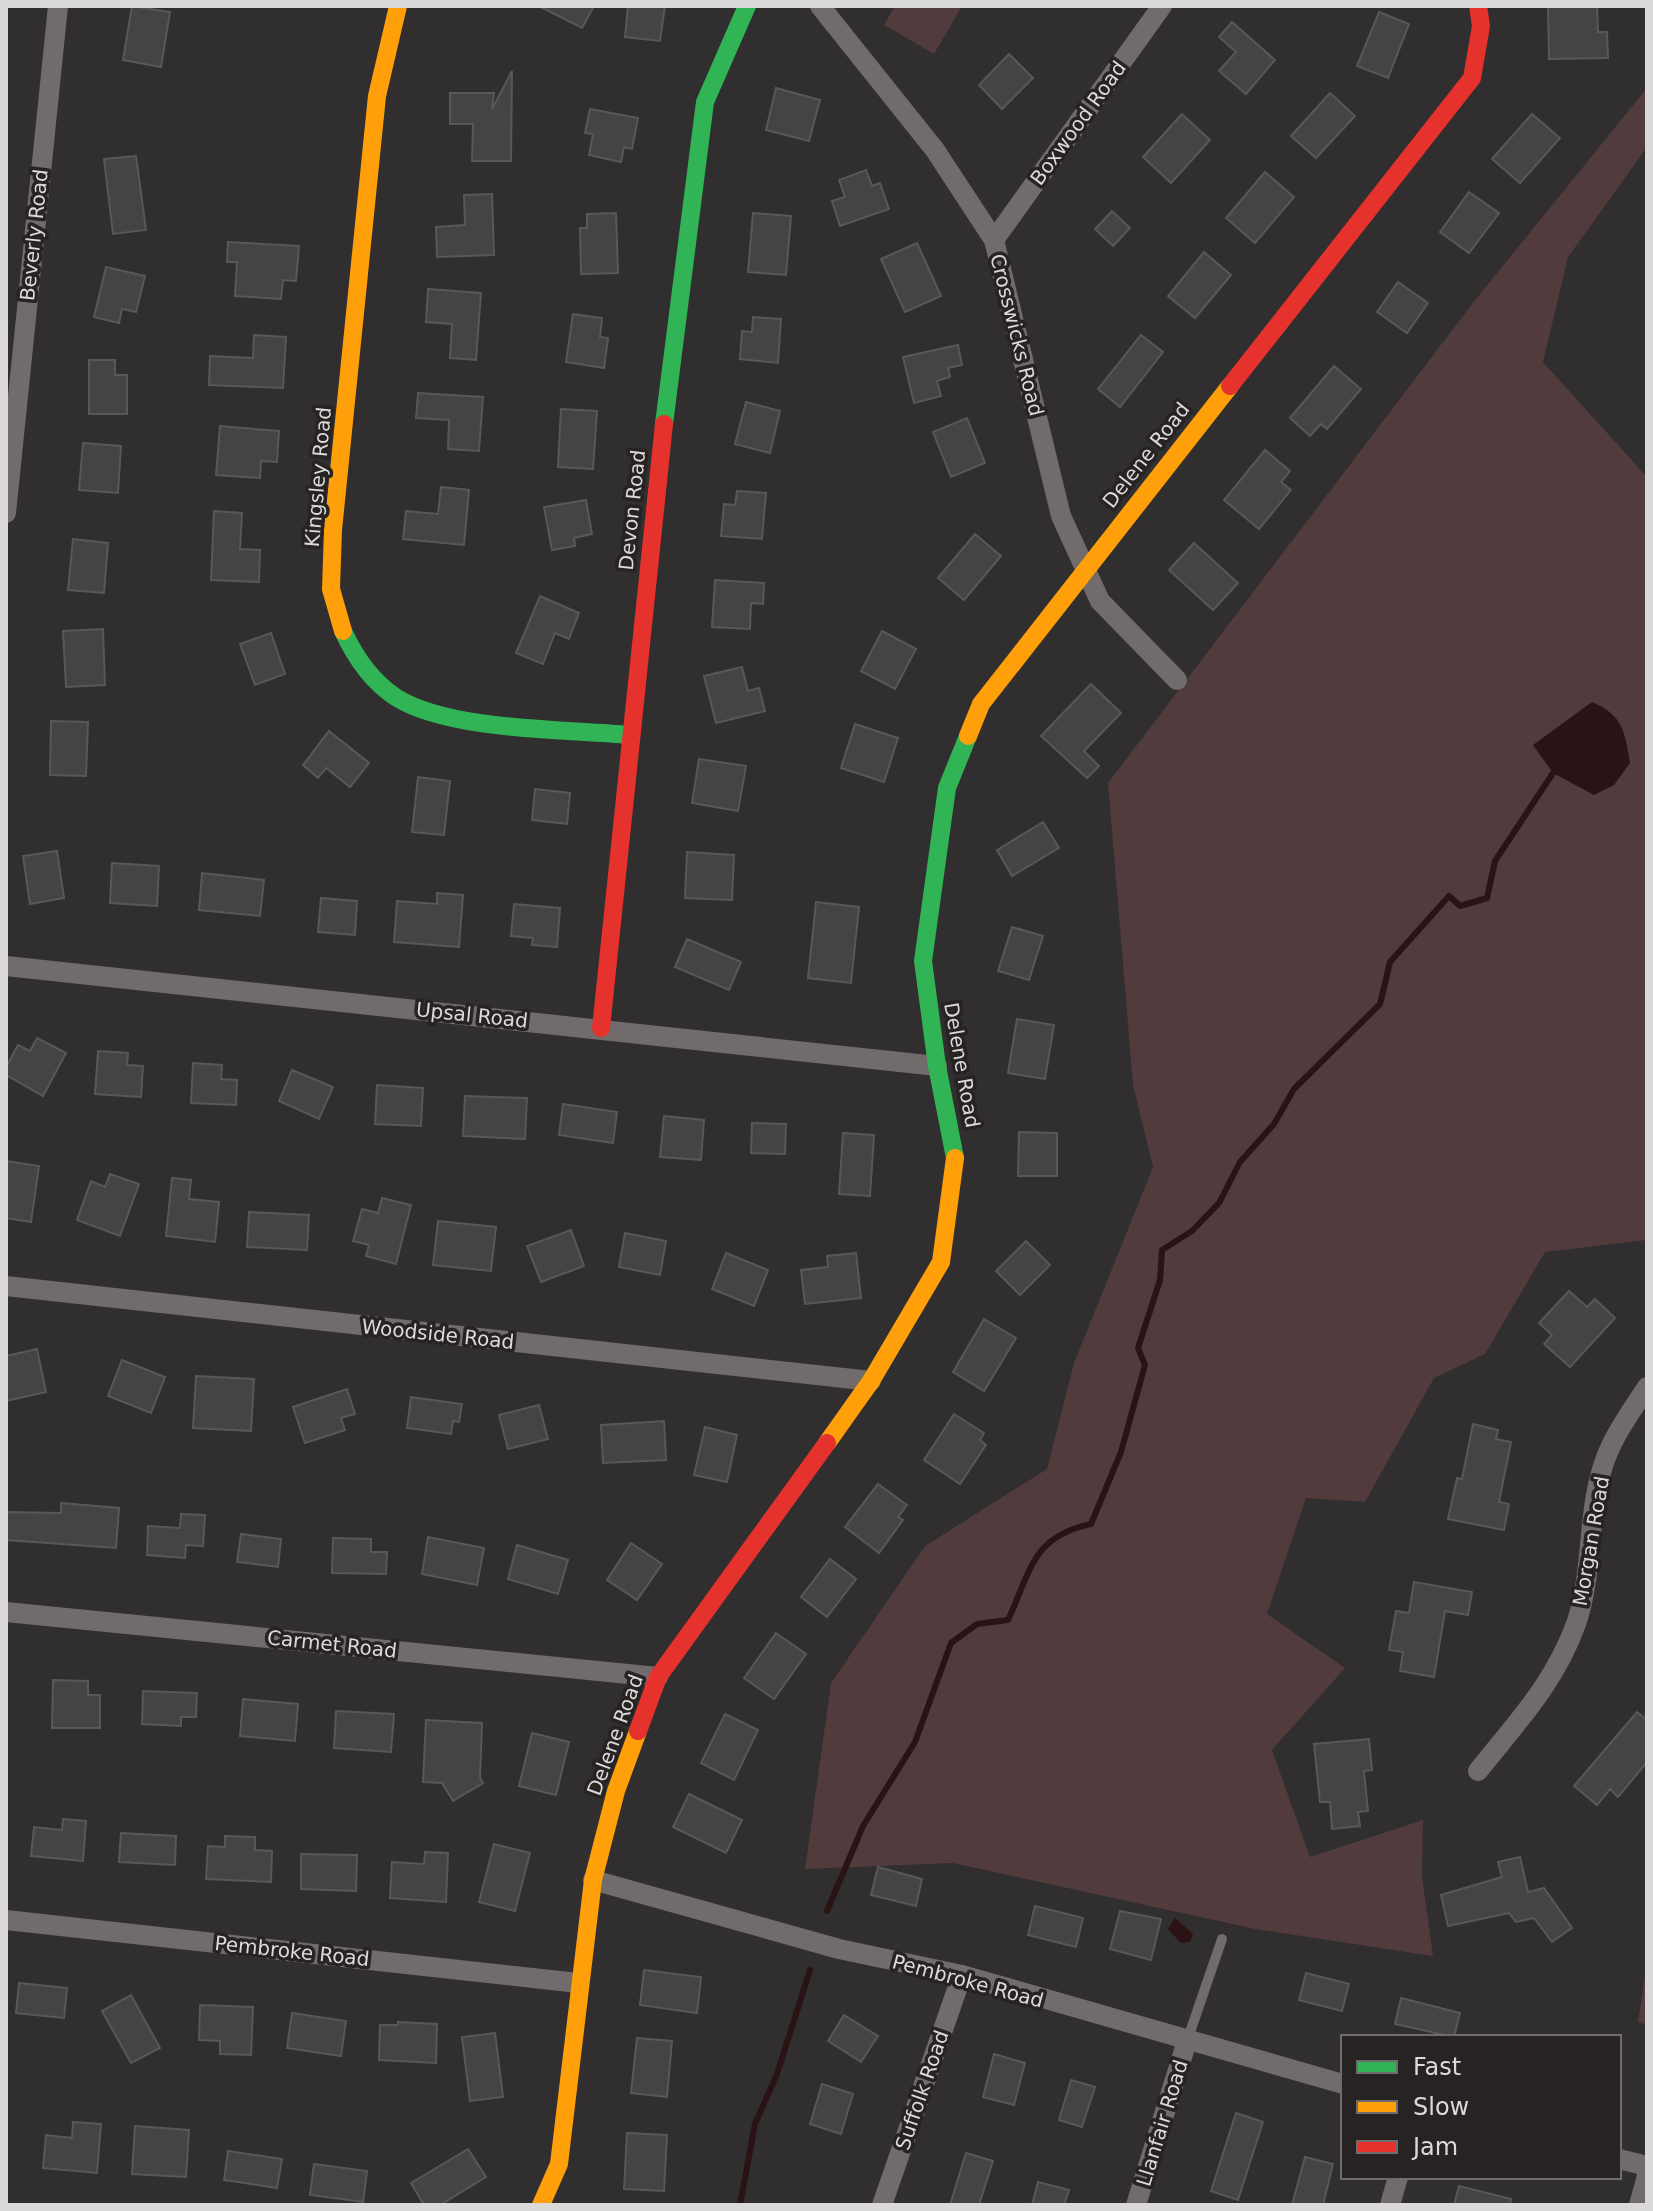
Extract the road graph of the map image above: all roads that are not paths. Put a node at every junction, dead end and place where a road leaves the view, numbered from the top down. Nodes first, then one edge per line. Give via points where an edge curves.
1 (58, 6) edge
2 (398, 6) edge
3 (747, 6) edge
4 (820, 6) edge
5 (1162, 6) edge
6 (1478, 6) edge
7 (994, 240) junction
8 (6, 513) edge
9 (1085, 568) junction
10 (1177, 680) dead end
11 (629, 735) junction
12 (6, 966) edge
13 (601, 1028) junction
14 (937, 1066) junction
15 (6, 1286) edge
16 (871, 1381) junction
17 (1647, 1387) edge
18 (6, 1612) edge
19 (658, 1677) junction
20 (1478, 1771) dead end
21 (593, 1880) junction
22 (6, 1920) edge
23 (1222, 1939) dead end
24 (962, 1975) junction
25 (578, 1983) junction
26 (1187, 2041) junction
27 (1341, 2083) edge
28 (1621, 2160) edge
29 (1647, 2166) edge
30 (1647, 2176) edge
31 (1397, 2179) edge
32 (541, 2205) edge
33 (882, 2205) edge
34 (1136, 2205) edge
35 (1390, 2205) edge
36 (1639, 2205) edge

1 - 8 street, Beverly Road
2 - 11 street, Kingsley Road via 377,96 333,530 332,596 341,629 354,656 409,705 472,720
3 - 11 street, Devon Road via 705,102
4 - 7 street, Crosswicks Road via 935,150
5 - 7 street, Boxwood Road
6 - 9 street, Delene Road via 1481,26 1472,78
7 - 9 street, Crosswicks Road via 1061,516
9 - 10 street, Crosswicks Road via 1100,601
9 - 14 street, Delene Road via 981,704 947,788 923,961
11 - 13 street, Devon Road
12 - 13 street, Upsal Road
13 - 14 street, Upsal Road
14 - 16 street, Delene Road via 956,1151 941,1262
15 - 16 street, Woodside Road
16 - 19 street, Delene Road
17 - 20 street, Morgan Road via 1618,1430 1600,1474 1588,1578 1555,1674
18 - 19 street, Carmet Road
19 - 21 street, Delene Road via 616,1791
21 - 24 street, Pembroke Road via 839,1949
21 - 25 street, Delene Road
22 - 25 street, Pembroke Road
23 - 26 lane
24 - 26 street, Pembroke Road
24 - 33 street, Suffolk Road
25 - 32 street, Delene Road via 559,2164
26 - 27 street, Pembroke Road
26 - 34 street, Llanfair Road
28 - 29 street
30 - 36 street
31 - 35 street

